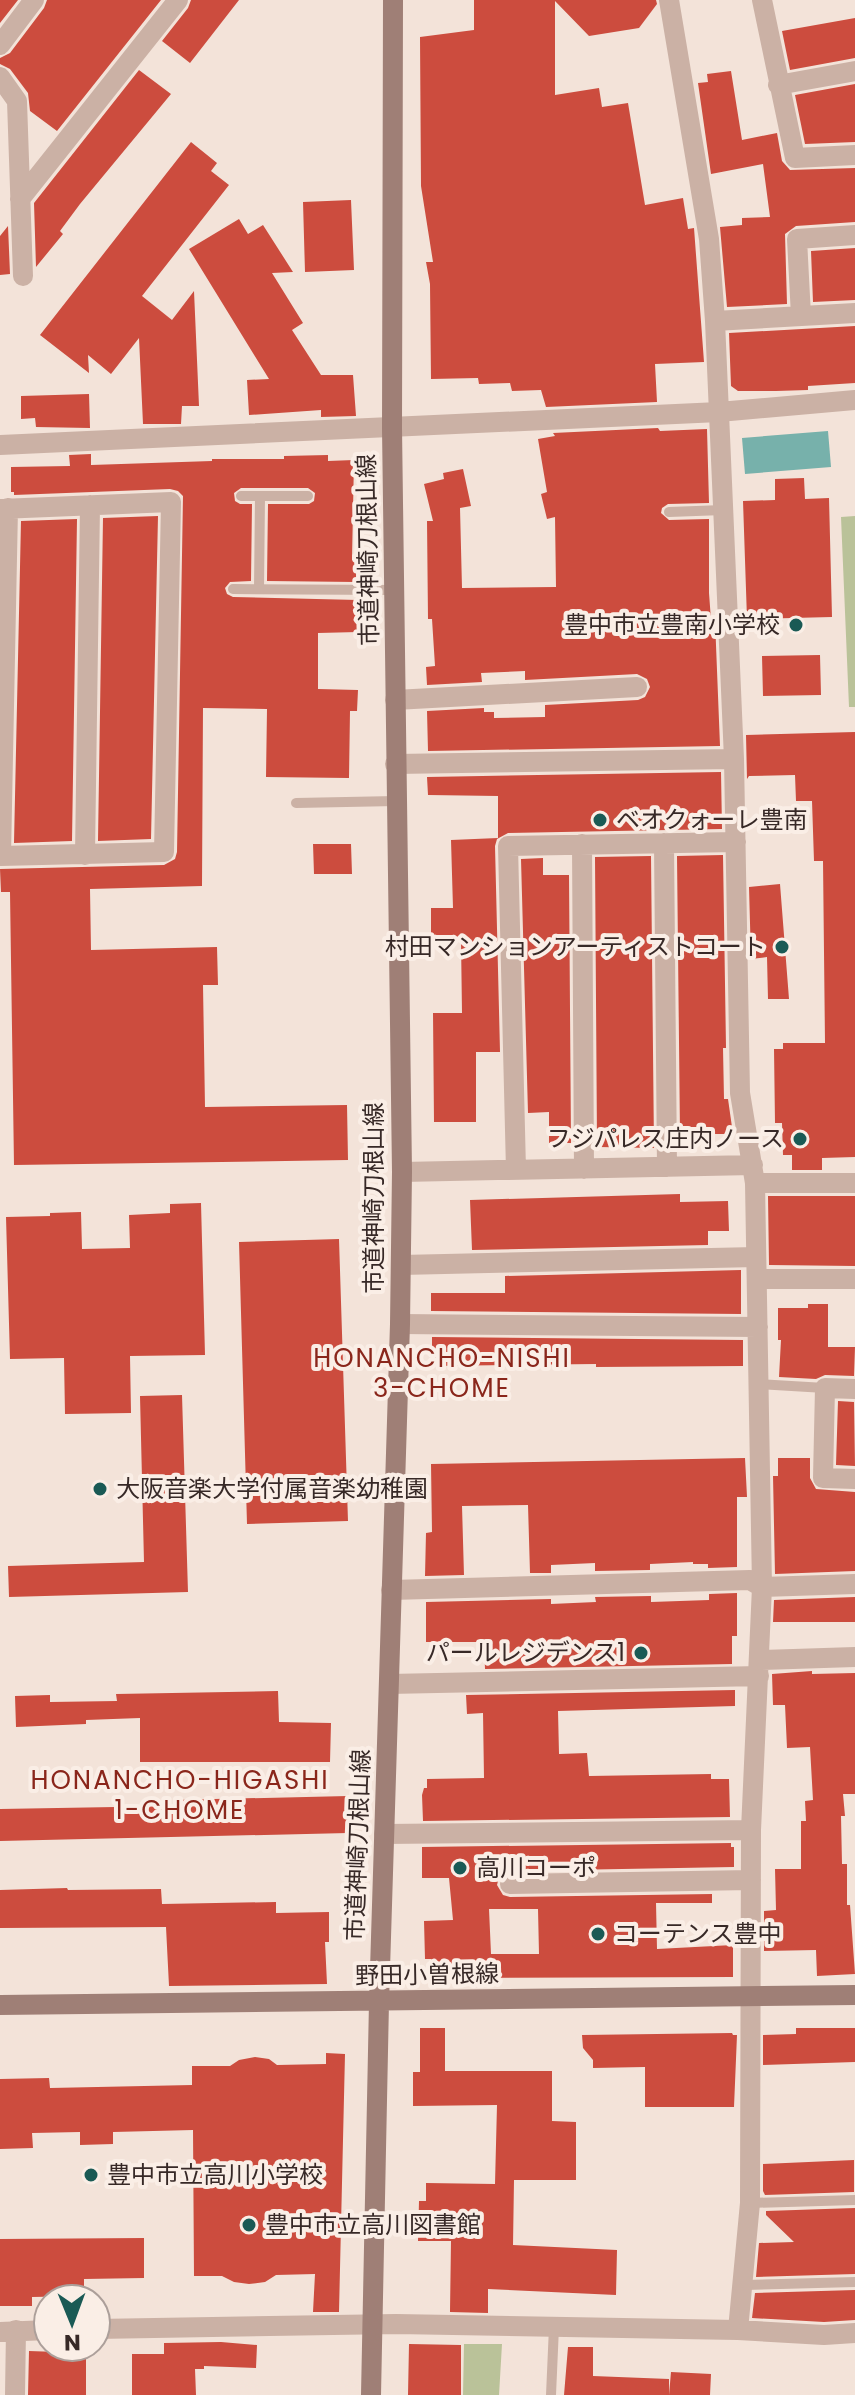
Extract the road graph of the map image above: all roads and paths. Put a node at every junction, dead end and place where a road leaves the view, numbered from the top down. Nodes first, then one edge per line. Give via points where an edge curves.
1 (34, 0) edge
2 (178, 0) edge
3 (393, 0) edge
4 (669, 0) edge
5 (762, 0) edge
6 (0, 45) edge
7 (855, 71) edge
8 (0, 77) edge
9 (778, 85) junction
10 (855, 155) edge
11 (20, 199) junction
12 (855, 235) edge
13 (23, 276) dead end
14 (855, 313) edge
15 (801, 316) junction
16 (715, 321) junction
17 (855, 400) edge
18 (719, 412) junction
19 (392, 428) junction
20 (0, 445) edge
21 (241, 496) dead end
22 (260, 496) junction
23 (308, 496) dead end
24 (90, 505) junction
25 (4, 508) edge
26 (723, 510) junction
27 (669, 512) dead end
28 (233, 589) dead end
29 (259, 589) junction
30 (395, 590) junction
31 (637, 687) dead end
32 (395, 700) junction
33 (734, 759) junction
34 (395, 764) junction
35 (396, 801) junction
36 (296, 803) dead end
37 (736, 842) junction
38 (664, 843) junction
39 (582, 844) junction
40 (85, 855) junction
41 (667, 1167) junction
42 (584, 1169) junction
43 (516, 1170) junction
44 (402, 1172) junction
45 (754, 1174) junction
46 (855, 1183) edge
47 (756, 1257) junction
48 (401, 1265) junction
49 (758, 1279) junction
50 (855, 1279) edge
51 (400, 1324) junction
52 (758, 1327) junction
53 (758, 1384) junction
54 (825, 1388) junction
55 (855, 1389) edge
56 (855, 1479) edge
57 (855, 1584) edge
58 (762, 1587) junction
59 (391, 1590) junction
60 (855, 1657) edge
61 (760, 1668) junction
62 (389, 1684) junction
63 (751, 1830) junction
64 (384, 1834) junction
65 (751, 1880) junction
66 (510, 1884) dead end
67 (855, 1995) edge
68 (750, 1997) junction
69 (379, 2002) junction
70 (0, 2005) edge
71 (855, 2200) edge
72 (750, 2203) junction
73 (855, 2282) edge
74 (744, 2285) junction
75 (373, 2324) junction
76 (554, 2327) junction
77 (112, 2329) edge
78 (32, 2330) edge
79 (738, 2330) junction
80 (8, 2331) edge
81 (855, 2333) edge
82 (15, 2395) edge
83 (371, 2395) edge
84 (551, 2395) edge

1 - 6 street
2 - 11 street
3 - 19 street, 市道神崎刀根山線
4 - 16 street via 709,239
5 - 9 street
7 - 9 street
8 - 11 street via 17,101
9 - 10 street via 795,158
11 - 13 street
12 - 15 street via 797,239
14 - 15 street
15 - 16 street
16 - 18 street
17 - 18 street
18 - 19 street
18 - 26 street
19 - 20 street
19 - 30 street, 市道神崎刀根山線
21 - 22 lane
22 - 23 lane
22 - 29 lane
24 - 25 street
24 - 40 street
24 - 40 street via 171,502 164,852
25 - 40 street via 1,856
26 - 27 lane
26 - 33 street
28 - 29 lane
29 - 30 lane
30 - 32 street, 市道神崎刀根山線
31 - 32 street
32 - 34 street, 市道神崎刀根山線
33 - 34 street
33 - 37 street
34 - 35 street, 市道神崎刀根山線
35 - 36 lane
35 - 44 street, 市道神崎刀根山線
37 - 38 street
37 - 45 street via 740,1093
38 - 39 street
38 - 41 street
39 - 42 street
39 - 43 street via 508,846
41 - 42 street
41 - 45 street
42 - 43 street
43 - 44 street
44 - 48 street, 市道神崎刀根山線
45 - 46 street
45 - 47 street
47 - 48 street
47 - 49 street
48 - 51 street, 市道神崎刀根山線
49 - 50 street
49 - 52 street
51 - 52 street
51 - 59 street, 市道神崎刀根山線
52 - 53 street
53 - 54 lane
53 - 58 street
54 - 55 street
54 - 56 street via 823,1478
57 - 58 street
58 - 59 street via 750,1580
58 - 61 street
59 - 62 street, 市道神崎刀根山線
60 - 61 street
61 - 62 street
61 - 63 street
62 - 64 street, 市道神崎刀根山線
63 - 64 street
63 - 65 street
64 - 69 street, 市道神崎刀根山線
65 - 66 street
65 - 68 street
67 - 68 street, 野田小曽根線
68 - 69 street, 野田小曽根線
68 - 72 street
69 - 70 street, 野田小曽根線
69 - 75 street, 市道神崎刀根山線
71 - 72 lane
72 - 74 street
73 - 74 lane
74 - 79 street
75 - 76 street
75 - 77 street
75 - 83 street, 市道神崎刀根山線
76 - 79 street
76 - 84 lane
78 - 80 street
79 - 81 street
80 - 82 street

